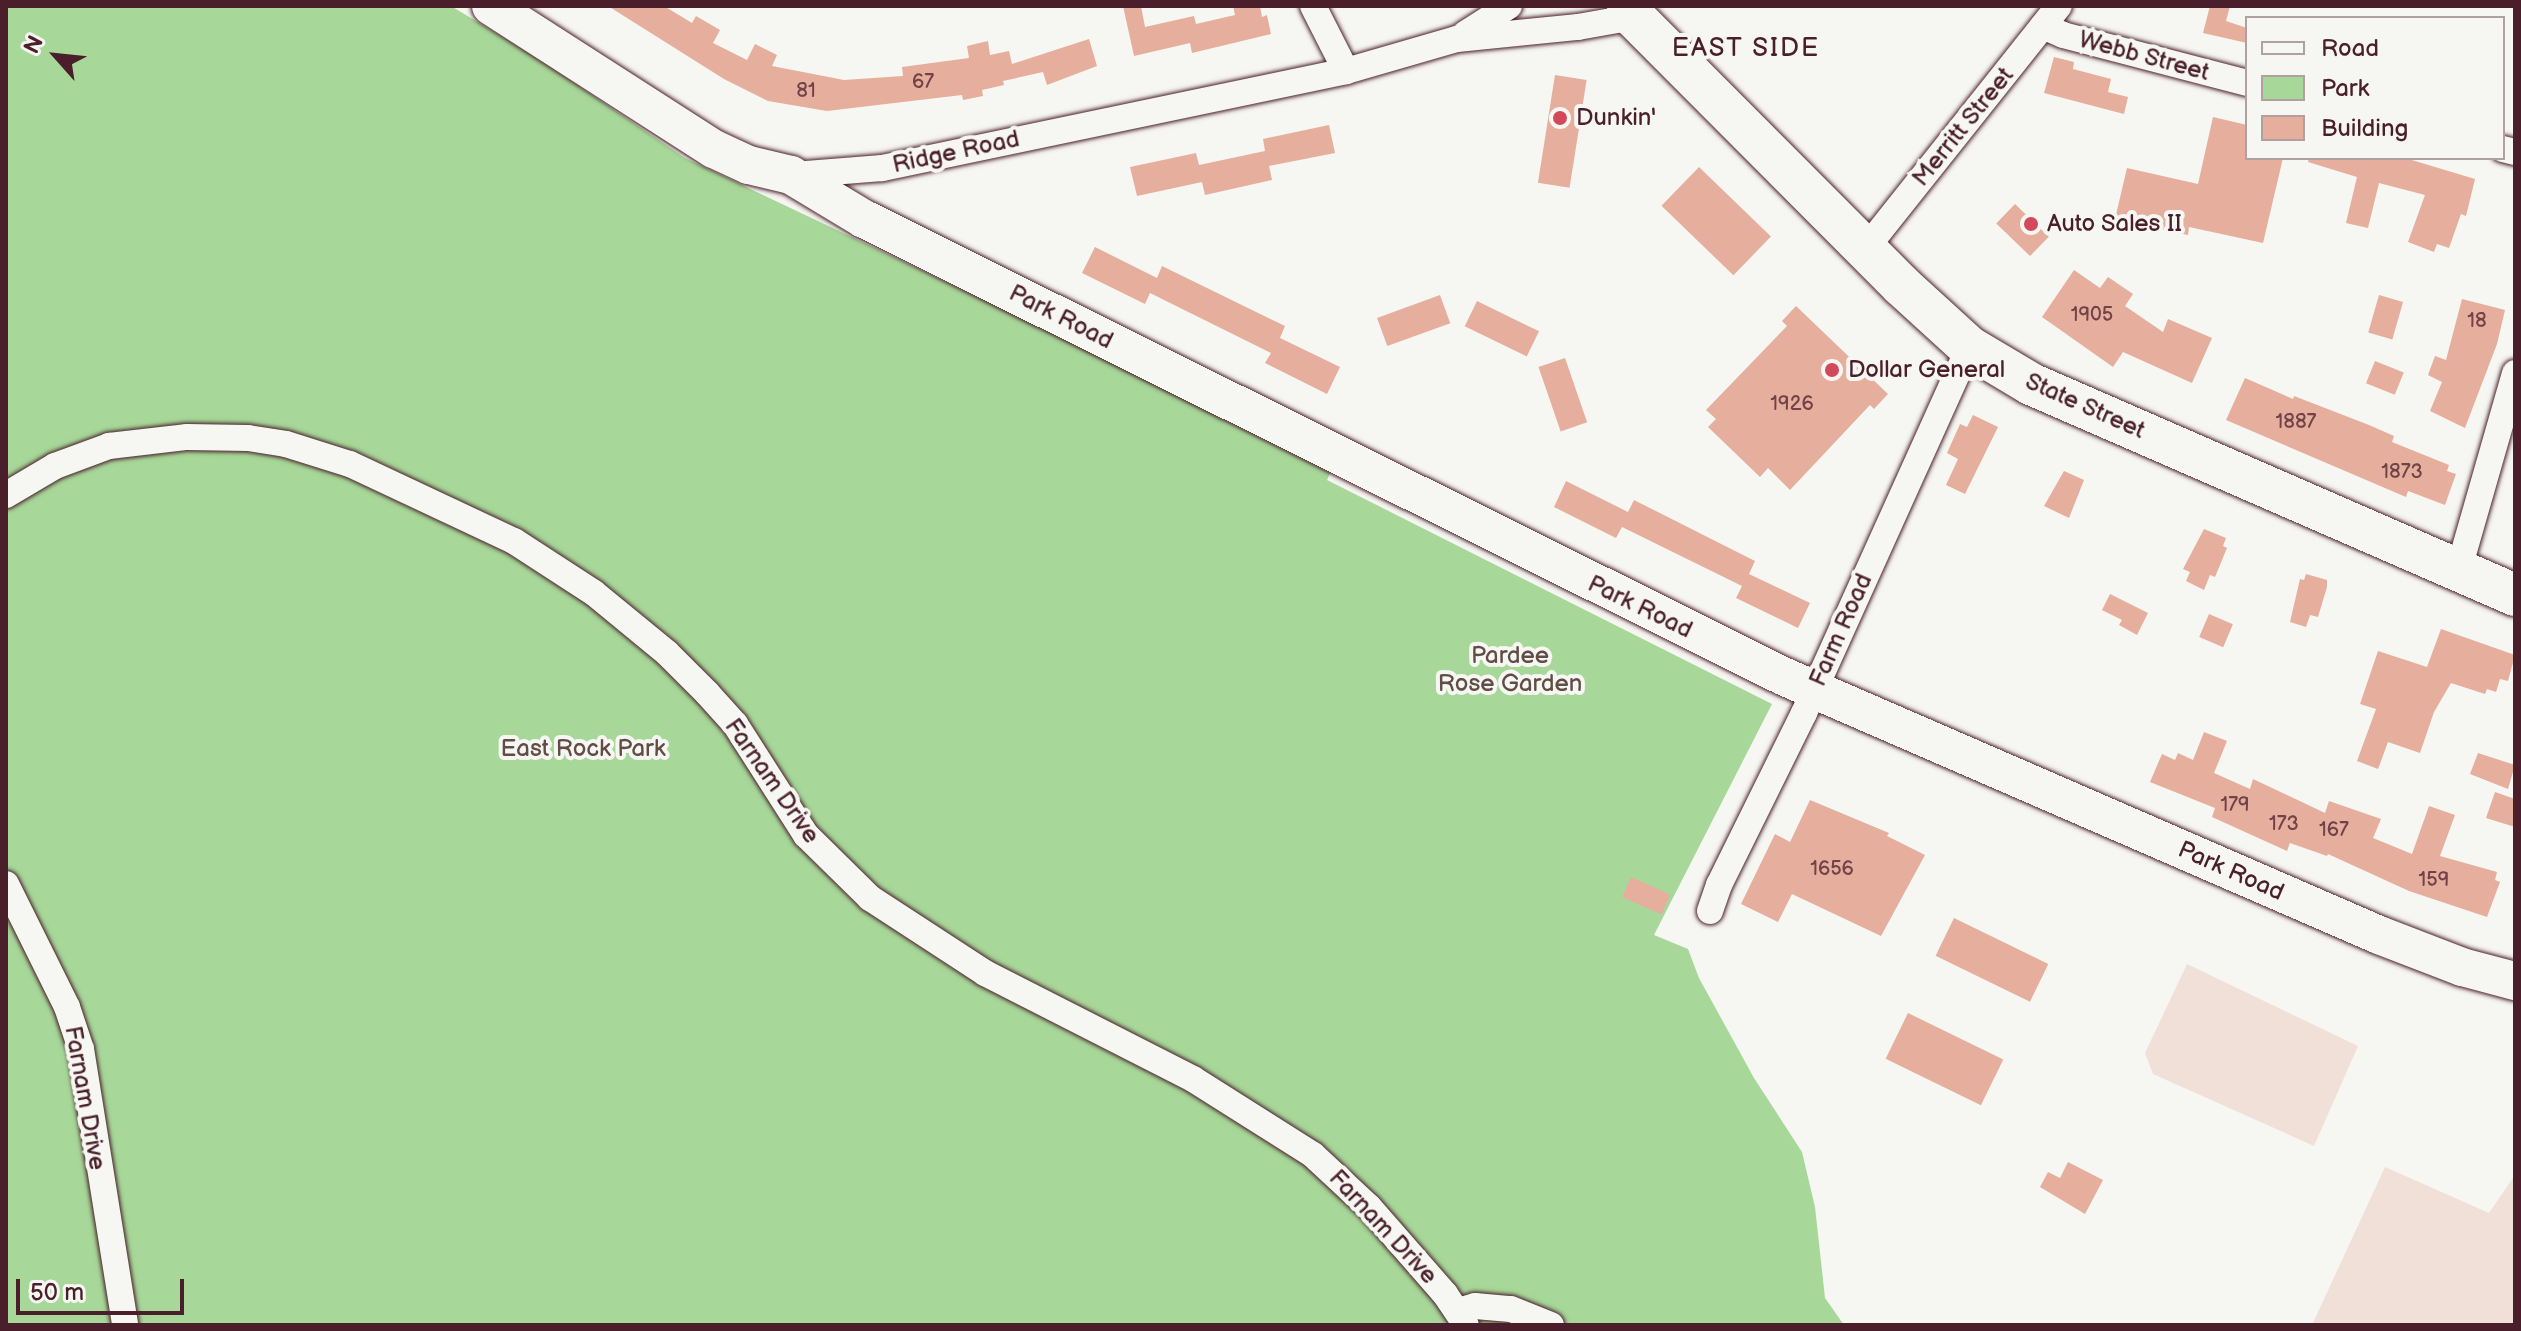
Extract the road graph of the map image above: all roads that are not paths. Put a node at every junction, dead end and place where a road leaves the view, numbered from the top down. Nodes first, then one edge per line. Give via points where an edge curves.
1 (491, 6) edge
2 (1313, 6) edge
3 (1509, 6) edge
4 (1631, 11) edge
5 (2051, 16) edge
6 (1457, 39) junction
7 (1346, 71) junction
8 (2245, 82) edge
9 (791, 175) junction
10 (1867, 247) junction
11 (1969, 347) junction
12 (2515, 373) edge
13 (6, 495) edge
14 (2458, 572) junction
15 (2515, 595) edge
16 (1814, 690) junction
17 (6, 884) edge
18 (1710, 911) dead end
19 (2514, 978) edge
20 (1462, 1318) edge
21 (125, 1325) edge
22 (1551, 1325) edge

1 - 9 main road, Ridge Road via 693,138 749,165
2 - 7 street
3 - 6 street, Ridge Road
4 - 6 street, Ridge Road via 1578,27
4 - 10 main road, State Street
5 - 8 street, Webb Street via 2063,35
5 - 10 street, Merritt Street
6 - 7 street, Ridge Road
7 - 9 street, Ridge Road via 882,168
9 - 16 main road, Park Road via 878,226
10 - 11 main road, State Street
11 - 14 main road, State Street via 2031,384
11 - 16 street, Farm Road
12 - 14 street
13 - 20 street, Farnam Drive via 55,466 109,446 187,437 248,438 350,464 514,541 594,593 707,693 735,724 806,835 870,898 965,961 1214,1091 1313,1155 1353,1189
14 - 15 main road, State Street
16 - 18 street, Farm Road
16 - 19 main road, Park Road via 2379,935 2462,967
17 - 21 street, Farnam Drive via 67,1007 81,1049
20 - 22 street via 1475,1306 1511,1309

